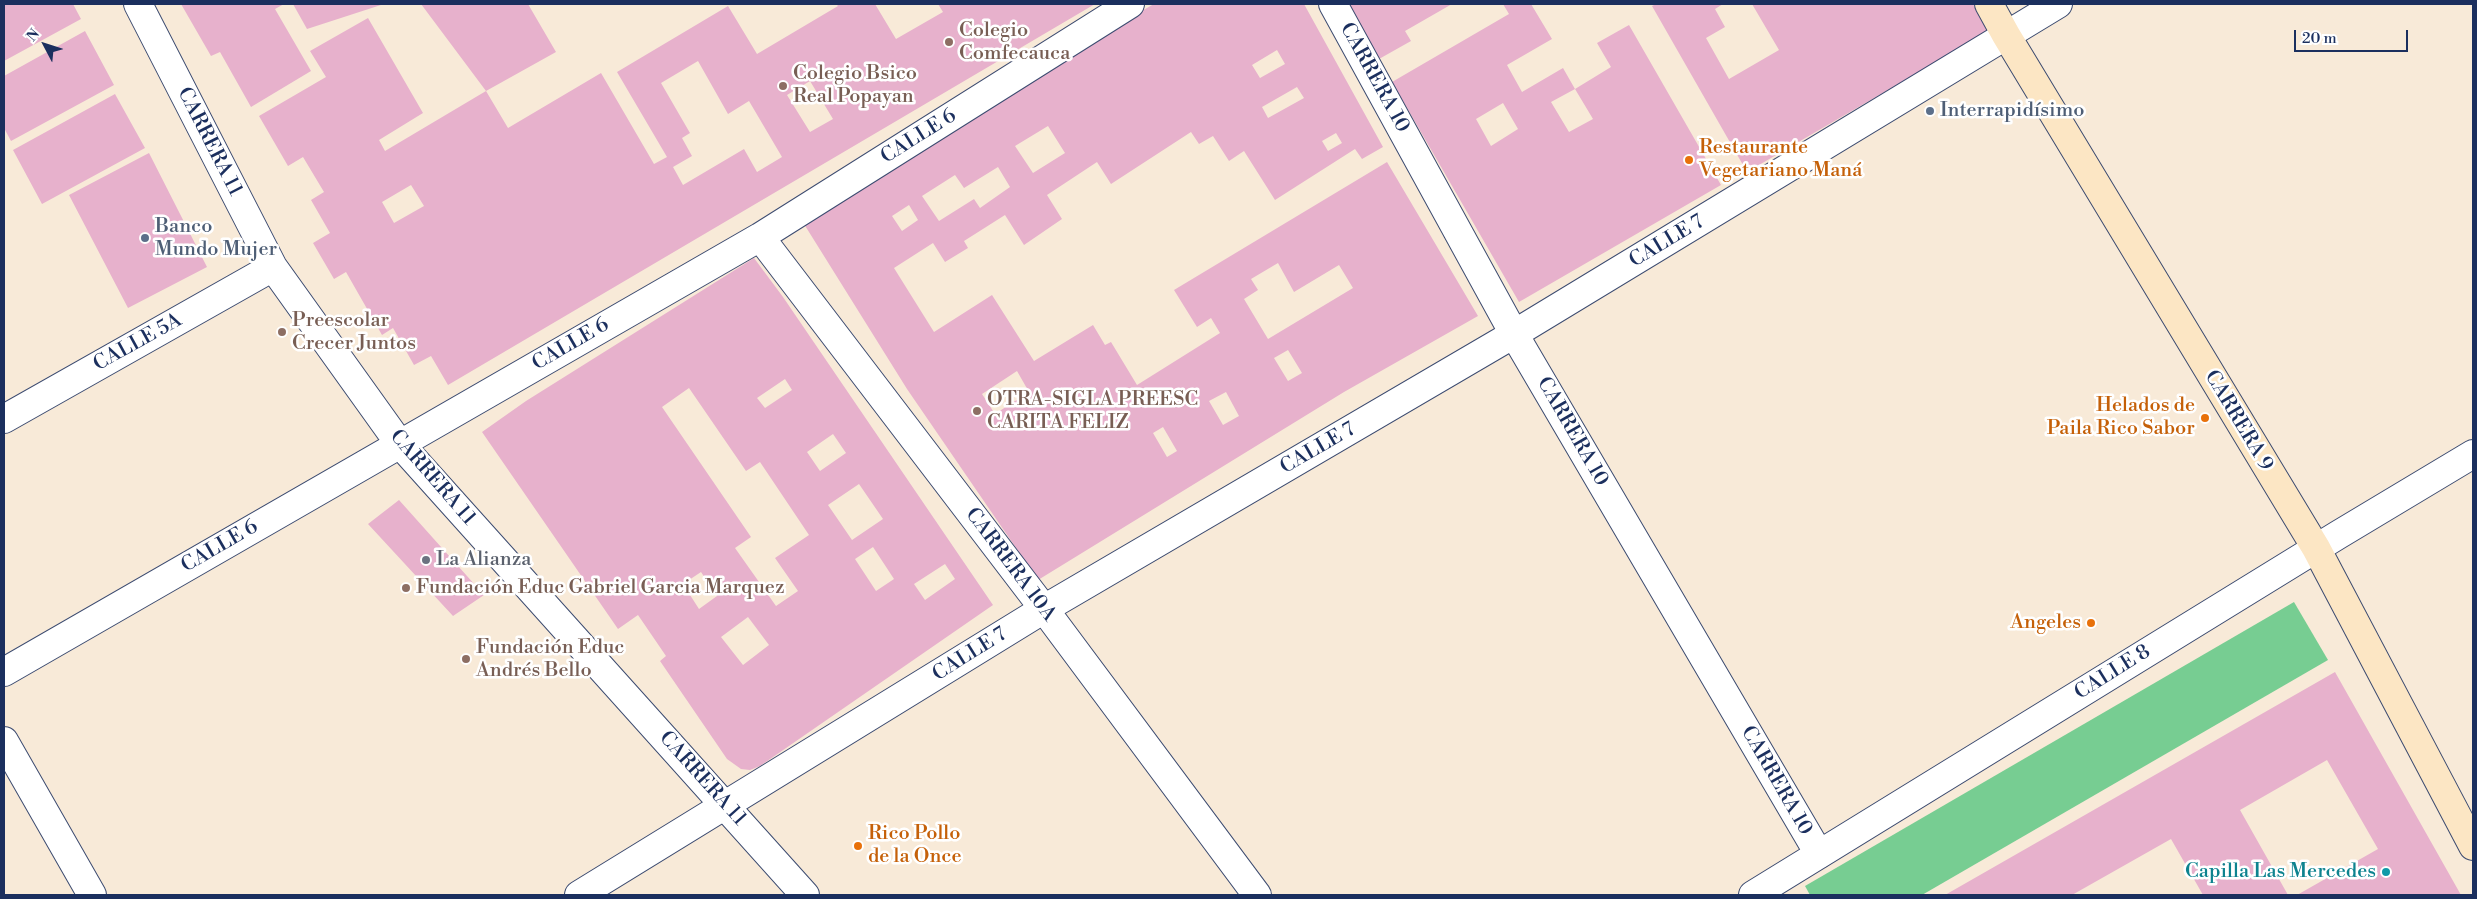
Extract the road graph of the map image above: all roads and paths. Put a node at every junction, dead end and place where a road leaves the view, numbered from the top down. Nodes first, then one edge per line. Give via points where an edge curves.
1 (138, 4) edge
2 (1130, 4) edge
3 (1333, 4) edge
4 (1989, 4) edge
5 (2058, 4) edge
6 (2006, 35) junction
7 (760, 237) junction
8 (273, 267) junction
9 (1514, 334) junction
10 (4, 419) edge
11 (399, 443) junction
12 (2473, 454) edge
13 (2316, 548) junction
14 (1044, 609) junction
15 (4, 672) edge
16 (4, 741) edge
17 (726, 804) junction
18 (2473, 846) edge
19 (1819, 854) junction
20 (92, 895) edge
21 (579, 895) edge
22 (805, 895) edge
23 (1256, 895) edge
24 (1753, 895) edge

1 - 8 street, CARRERA 11
2 - 7 street, CALLE 6
3 - 9 street, CARRERA 10
4 - 6 main road, CARRERA 9
5 - 6 street, CALLE 7
6 - 9 street, CALLE 7
6 - 13 main road, CARRERA 9
7 - 11 street, CALLE 6
7 - 14 street, CARRERA 10A
8 - 10 street, CALLE 5A
8 - 11 street, CARRERA 11
9 - 14 street, CALLE 7
9 - 19 street, CARRERA 10
11 - 15 street, CALLE 6
11 - 17 street, CARRERA 11
12 - 13 street, CALLE 8
13 - 18 main road, CARRERA 9
13 - 19 street, CALLE 8
14 - 17 street, CALLE 7
14 - 23 street, CARRERA 10A
16 - 20 street
17 - 21 street, CALLE 7
17 - 22 street, CARRERA 11
19 - 24 street, CALLE 8

